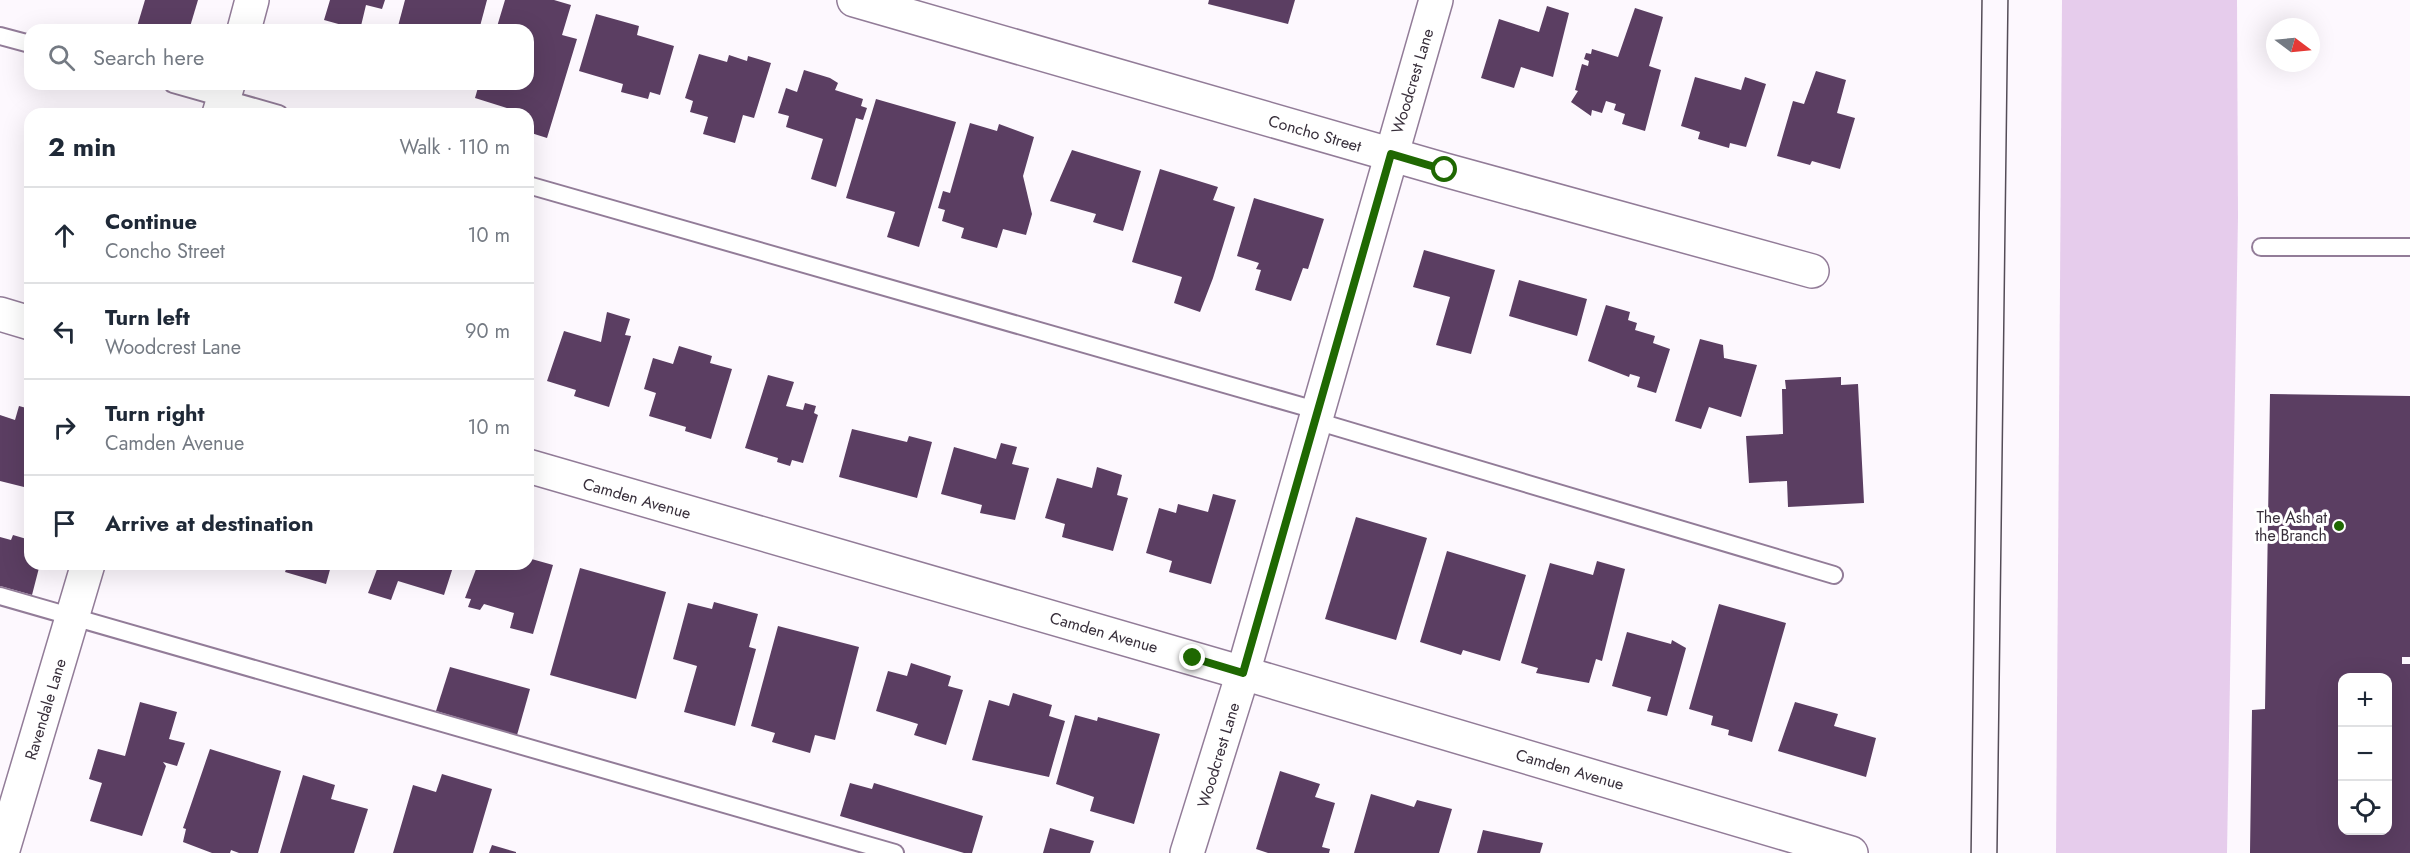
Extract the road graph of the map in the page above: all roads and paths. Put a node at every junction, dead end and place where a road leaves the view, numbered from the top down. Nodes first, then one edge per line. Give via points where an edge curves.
1 (252, 0) edge
2 (854, 0) edge
3 (1436, 0) edge
4 (246, 24) edge
5 (0, 36) edge
6 (24, 42) edge
7 (193, 90) edge
8 (224, 99) edge
9 (257, 108) edge
10 (1391, 154) junction
11 (534, 187) edge
12 (2261, 247) dead end
13 (2410, 247) edge
14 (1812, 271) dead end
15 (0, 314) edge
16 (24, 321) edge
17 (1318, 416) junction
18 (534, 468) edge
19 (86, 570) edge
20 (1834, 575) dead end
21 (0, 596) edge
22 (72, 616) junction
23 (1243, 673) junction
24 (2, 853) edge
25 (895, 853) edge
26 (1187, 853) edge
27 (1851, 853) edge

1 - 4 street
2 - 10 street, Concho Street
3 - 10 street, Woodcrest Lane
5 - 6 lane
7 - 8 lane
8 - 9 lane
10 - 14 street, Concho Street
10 - 17 street, Woodcrest Lane
11 - 17 lane
12 - 13 lane
15 - 16 street
17 - 20 lane
17 - 23 street, Woodcrest Lane
18 - 23 street, Camden Avenue
19 - 22 street, Ravendale Lane
21 - 22 lane
22 - 24 street, Ravendale Lane
22 - 25 lane
23 - 26 street, Woodcrest Lane
23 - 27 street, Camden Avenue

